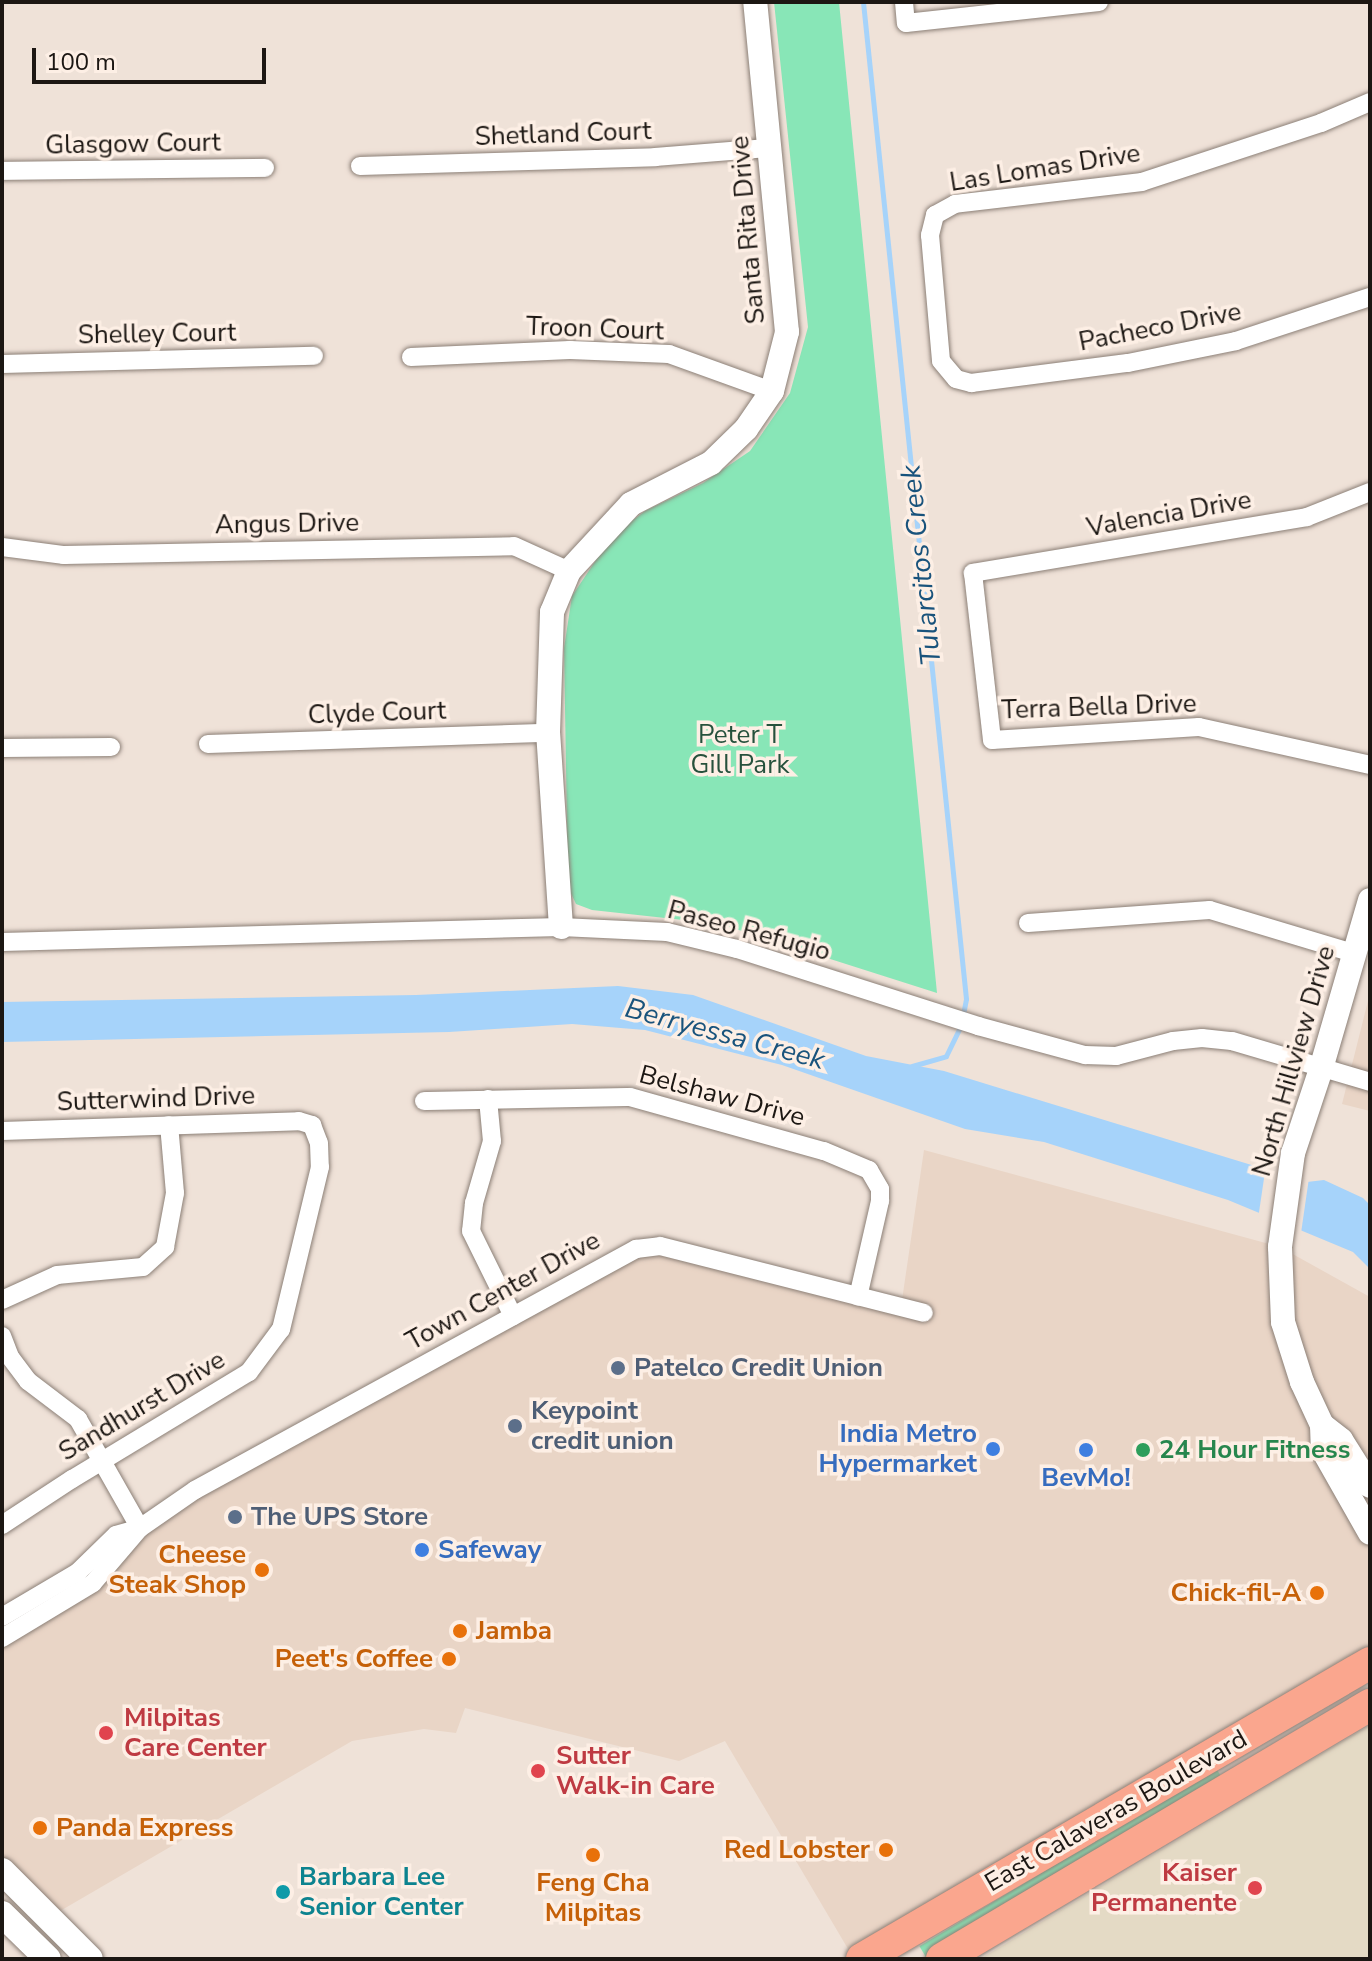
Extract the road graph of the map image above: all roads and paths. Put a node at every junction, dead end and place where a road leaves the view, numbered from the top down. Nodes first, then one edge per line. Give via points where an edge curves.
1 (755, 2) edge
2 (904, 2) edge
3 (1099, 2) edge
4 (1370, 102) edge
5 (768, 148) junction
6 (360, 166) dead end
7 (265, 168) dead end
8 (2, 171) edge
9 (1370, 297) edge
10 (314, 356) dead end
11 (411, 357) dead end
12 (2, 364) edge
13 (956, 379) joint
14 (772, 391) junction
15 (1370, 492) edge
16 (2, 547) edge
17 (569, 571) junction
18 (973, 573) joint
19 (548, 733) junction
20 (208, 744) dead end
21 (111, 747) dead end
22 (2, 748) edge
23 (1370, 765) edge
24 (1370, 900) edge
25 (1028, 923) dead end
26 (561, 927) junction
27 (2, 942) edge
28 (1353, 953) junction
29 (1321, 1069) junction
30 (1370, 1082) edge
31 (488, 1099) junction
32 (424, 1101) dead end
33 (169, 1125) junction
34 (312, 1125) joint
35 (2, 1131) edge
36 (858, 1297) junction
37 (2, 1300) edge
38 (924, 1313) dead end
39 (513, 1316) junction
40 (2, 1336) edge
41 (1322, 1425) junction
42 (105, 1461) junction
43 (1370, 1486) edge
44 (2, 1525) edge
45 (140, 1528) junction
46 (1370, 1533) edge
47 (2, 1617) edge
48 (2, 1638) edge
49 (1370, 1663) edge
50 (1370, 1705) edge
51 (2, 1871) edge
52 (2, 1914) edge
53 (48, 1959) edge
54 (90, 1959) edge
55 (862, 1959) edge
56 (942, 1959) edge

1 - 5 street, Santa Rita Drive
2 - 3 street via 906,23
4 - 13 street, Las Lomas Drive via 1142,182 943,208 935,215 930,235 941,361
5 - 6 street, Shetland Court via 655,157
5 - 14 street, Santa Rita Drive via 787,332
7 - 8 street, Glasgow Court
9 - 13 street, Pacheco Drive via 1236,341 1128,363 984,383
10 - 12 street, Shelley Court
11 - 14 street, Troon Court via 570,350 669,354
14 - 17 street, Santa Rita Drive via 746,429 711,463 631,504
15 - 18 street, Valencia Drive via 1307,517
16 - 17 street, Angus Drive via 64,555 514,546
17 - 19 street, Santa Rita Drive via 552,612
18 - 23 street, Terra Bella Drive via 992,740 1199,727
19 - 20 street, Clyde Court
19 - 26 street, Santa Rita Drive
21 - 22 street
24 - 28 street, North Hillview Drive
25 - 28 street via 1210,910
26 - 27 street, Paseo Refugio
26 - 29 street, Paseo Refugio via 667,932 737,949 1085,1055 1116,1056 1188,1040 1232,1041
28 - 29 street, North Hillview Drive
29 - 30 street, Paseo Refugio
29 - 41 street, North Hillview Drive via 1293,1153 1280,1247 1283,1322
31 - 32 street, Belshaw Drive
31 - 36 street, Belshaw Drive via 620,1095 654,1101 824,1151 869,1170 880,1189 880,1201
31 - 39 street via 492,1141 471,1231
33 - 34 street, Sutterwind Drive
33 - 35 street, Sutterwind Drive
33 - 37 street via 175,1193 165,1247 143,1267 57,1275
34 - 42 street, Sandhurst Drive via 320,1167 281,1329 249,1372
36 - 38 street, Town Center Drive
36 - 39 street, Town Center Drive via 660,1246 624,1254
39 - 45 street, Town Center Drive via 195,1490
40 - 42 street via 28,1381 78,1419
41 - 43 street, North Hillview Drive via 1341,1440
41 - 46 street, North Hillview Drive via 1323,1450
42 - 44 street, Sandhurst Drive
42 - 45 street
45 - 47 street, Town Center Drive via 116,1535 78,1572
45 - 48 street, Town Center Drive via 93,1583
49 - 55 highway, East Calaveras Boulevard
50 - 56 highway, East Calaveras Boulevard
51 - 54 main road
52 - 53 main road

